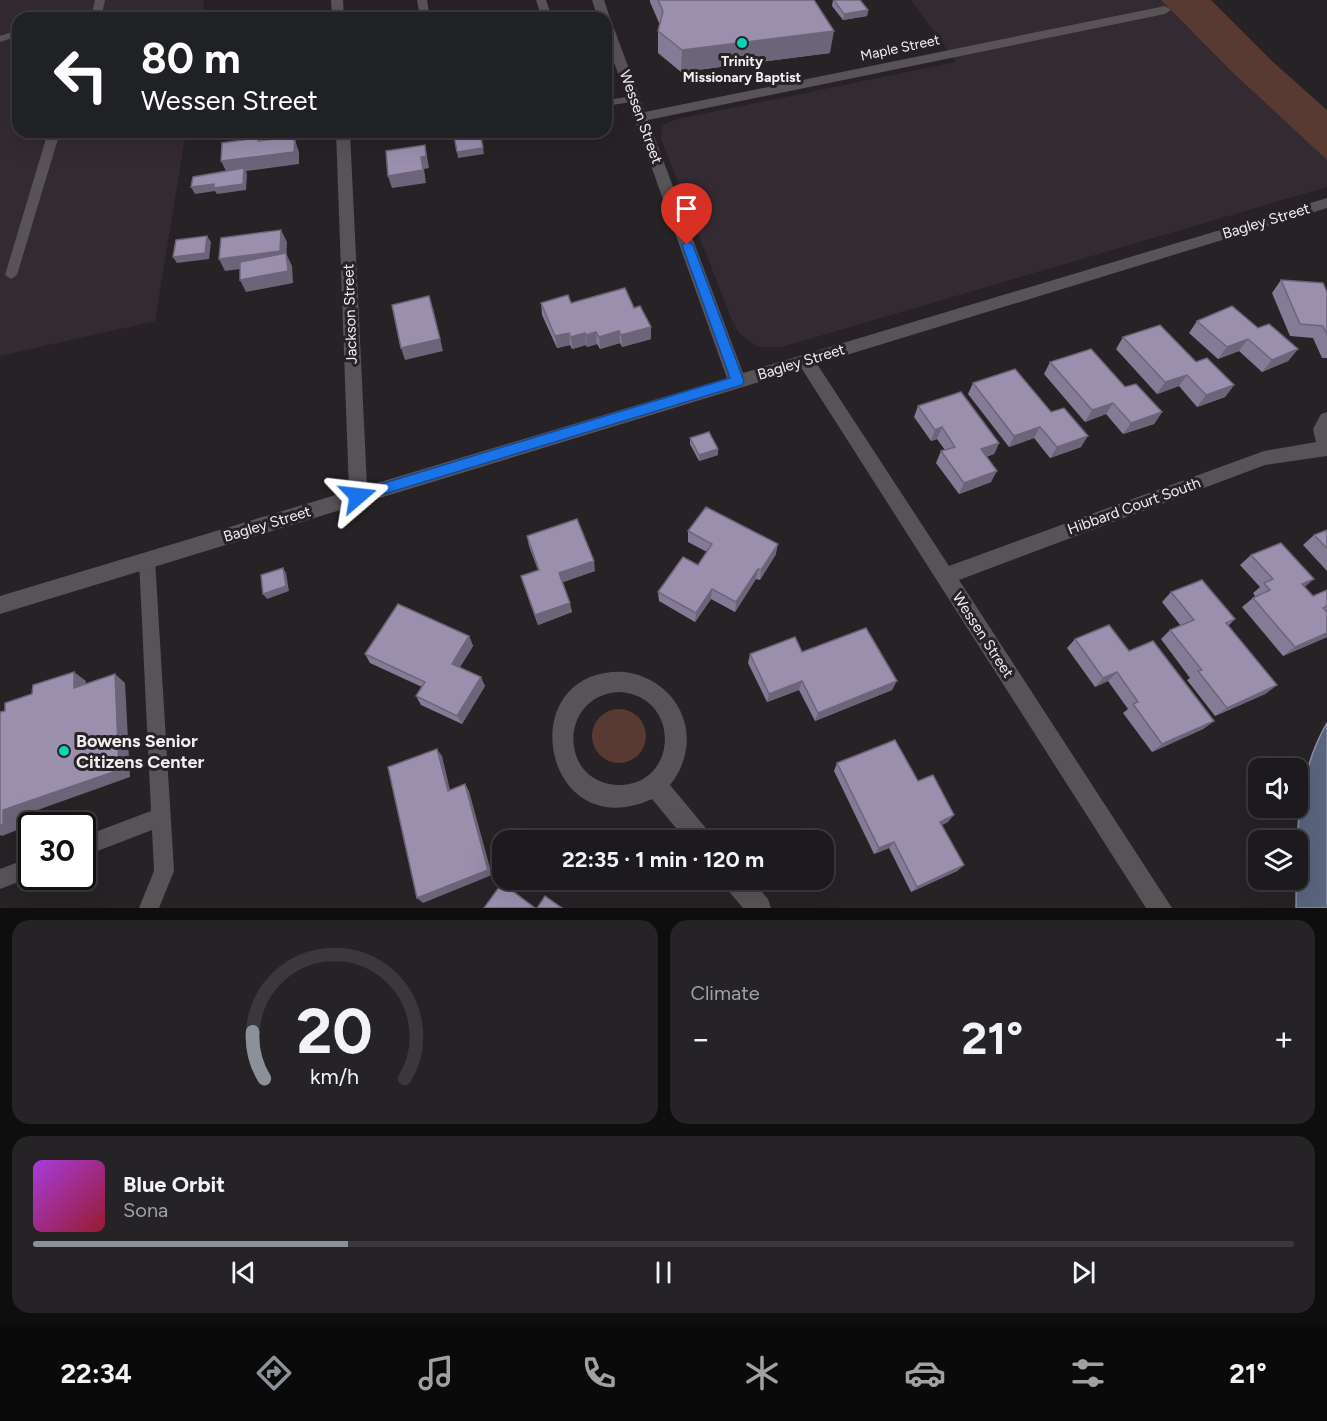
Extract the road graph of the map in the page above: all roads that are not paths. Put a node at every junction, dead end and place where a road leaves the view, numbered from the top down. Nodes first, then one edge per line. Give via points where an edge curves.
1 (1165, 9) dead end
2 (612, 39) edge
3 (634, 99) junction
4 (612, 102) edge
5 (640, 117) junction
6 (52, 138) edge
7 (343, 138) edge
8 (1327, 202) edge
9 (10, 275) dead end
10 (806, 361) junction
11 (737, 381) junction
12 (1327, 419) edge
13 (1327, 449) edge
14 (358, 496) junction
15 (147, 560) junction
16 (945, 576) junction
17 (0, 604) edge
18 (654, 784) junction
19 (162, 816) junction
20 (693, 830) edge
21 (96, 842) edge
22 (18, 872) edge
23 (0, 879) edge
24 (744, 890) edge
25 (1154, 906) edge
26 (149, 908) edge
27 (759, 908) edge

1 - 5 street, Maple Street
2 - 3 street, Wessen Street
3 - 4 lane
3 - 5 street, Wessen Street
5 - 11 street, Wessen Street
6 - 9 lane
7 - 14 street, Jackson Street
8 - 10 street, Bagley Street
10 - 11 street, Bagley Street
10 - 16 street, Wessen Street
11 - 14 street, Bagley Street
12 - 13 street, Hibbard Court South via 1322,429
13 - 16 street, Hibbard Court South via 1264,458
14 - 15 street, Bagley Street
15 - 17 street, Bagley Street
15 - 19 lane
16 - 25 street, Wessen Street
18 - 18 street via 673,759 676,744 673,716 665,703 643,686 628,682 600,685 587,692 568,714 563,729 561,744 571,771 581,783 609,795 632,794
18 - 20 street
19 - 21 lane
19 - 26 lane via 164,871
22 - 23 lane
24 - 27 street

